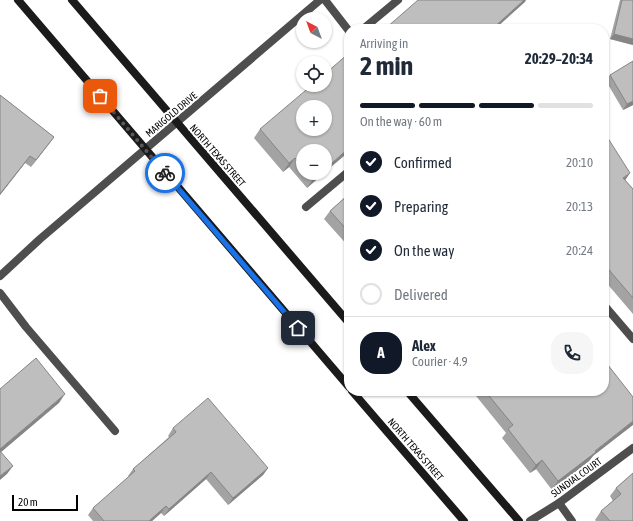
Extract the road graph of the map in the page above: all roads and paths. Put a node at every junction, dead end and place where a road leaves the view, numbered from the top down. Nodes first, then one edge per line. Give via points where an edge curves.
1 (18, 0) edge
2 (72, 0) edge
3 (320, 0) edge
4 (325, 0) edge
5 (398, 0) edge
6 (369, 24) edge
7 (344, 25) edge
8 (177, 122) junction
9 (145, 149) junction
10 (344, 175) edge
11 (306, 207) dead end
12 (0, 276) edge
13 (0, 293) edge
14 (609, 311) edge
15 (344, 317) edge
16 (633, 338) edge
17 (344, 381) edge
18 (356, 396) edge
19 (411, 396) edge
20 (115, 430) dead end
21 (633, 448) edge
22 (559, 503) junction
23 (464, 521) edge
24 (519, 521) edge
25 (530, 521) edge
26 (572, 521) edge

1 - 9 main road
2 - 8 main road, NORTH TEXAS STREET
3 - 8 street, MARIGOLD DRIVE
4 - 7 street
5 - 6 street
8 - 9 street, MARIGOLD DRIVE
8 - 15 main road, NORTH TEXAS STREET
9 - 12 street, MARIGOLD DRIVE
9 - 17 main road
10 - 11 street
13 - 20 street
14 - 16 street
18 - 23 main road, NORTH TEXAS STREET
19 - 24 main road
21 - 22 street, SUNDIAL COURT
22 - 25 street, SUNDIAL COURT
22 - 26 street

